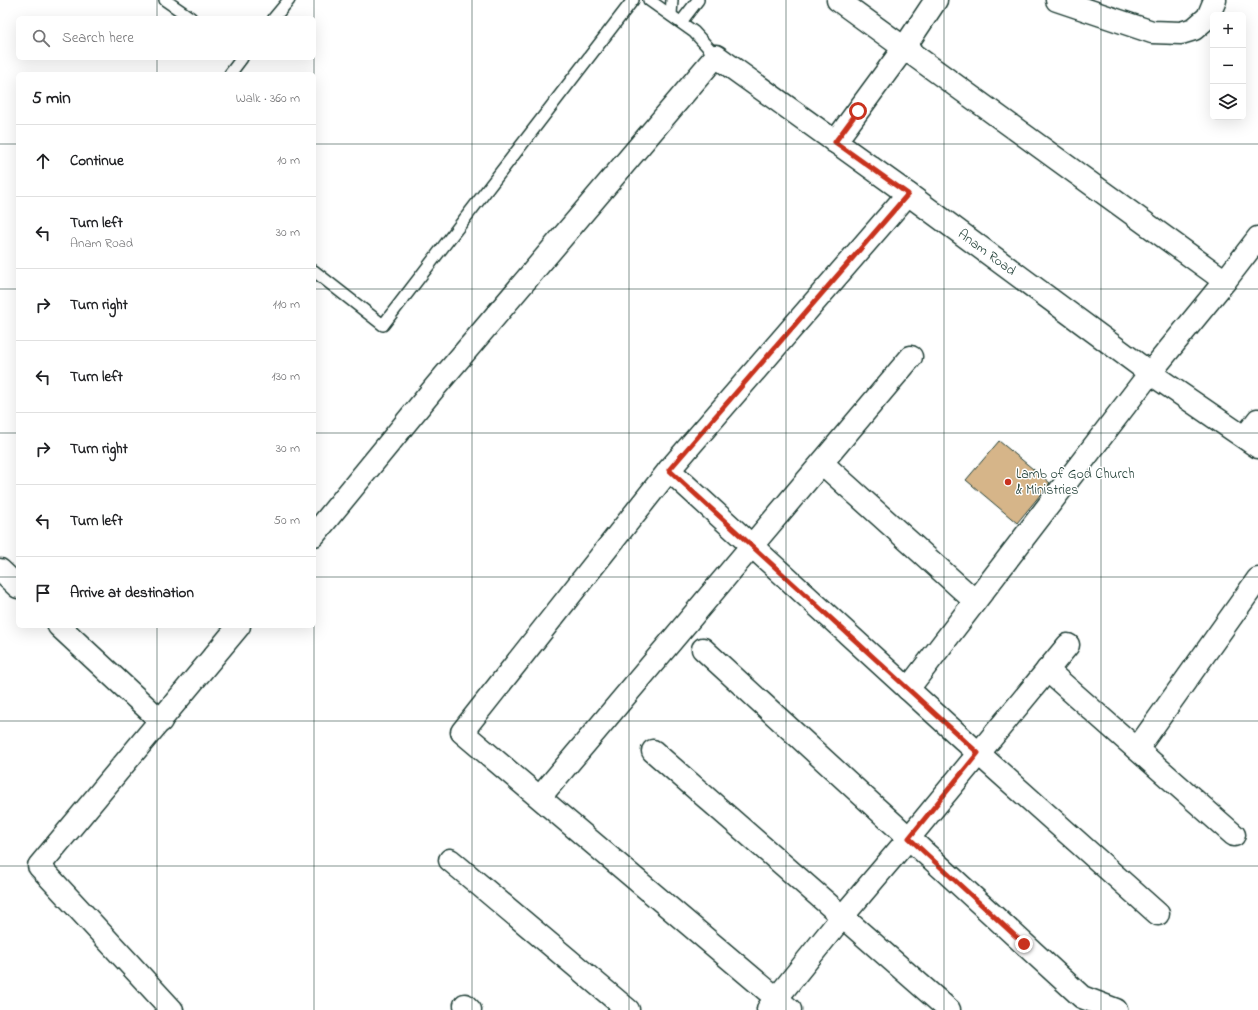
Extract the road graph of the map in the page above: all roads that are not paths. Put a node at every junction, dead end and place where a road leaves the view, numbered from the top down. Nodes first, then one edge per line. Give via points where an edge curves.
1 (165, 0) edge
2 (289, 0) edge
3 (633, 0) edge
4 (648, 0) edge
5 (672, 0) edge
6 (698, 0) edge
7 (838, 0) edge
8 (936, 0) edge
9 (1057, 0) edge
10 (1215, 0) edge
11 (671, 15) junction
12 (188, 16) edge
13 (276, 16) edge
14 (681, 22) junction
15 (904, 48) junction
16 (716, 56) junction
17 (240, 60) edge
18 (232, 72) edge
19 (835, 142) junction
20 (908, 194) junction
21 (1258, 238) edge
22 (316, 273) edge
23 (1225, 281) junction
24 (911, 357) dead end
25 (1150, 373) junction
26 (1258, 420) edge
27 (1251, 442) edge
28 (822, 463) junction
29 (669, 470) junction
30 (316, 533) edge
31 (752, 546) junction
32 (0, 570) edge
33 (1258, 579) edge
34 (16, 585) edge
35 (976, 601) junction
36 (61, 628) edge
37 (237, 628) edge
38 (1068, 645) dead end
39 (703, 649) dead end
40 (1048, 670) junction
41 (908, 689) junction
42 (161, 721) junction
43 (1137, 749) junction
44 (653, 751) dead end
45 (978, 753) junction
46 (540, 797) junction
47 (1234, 835) dead end
48 (909, 838) junction
49 (450, 860) dead end
50 (1158, 914) dead end
51 (842, 917) junction
52 (778, 1006) edge
53 (172, 1010) edge
54 (628, 1010) edge
55 (948, 1010) edge
56 (1116, 1010) edge

1 - 12 lane
2 - 13 lane
3 - 22 lane via 383,325
4 - 11 lane
5 - 11 lane
6 - 14 lane
7 - 15 street
8 - 15 street
9 - 10 street via 1152,32 1181,33 1194,29 1208,17
11 - 14 lane
14 - 16 lane
15 - 19 street
15 - 23 street
16 - 19 street, Anam Road
16 - 30 street via 436,386
17 - 18 lane
19 - 20 street, Anam Road
20 - 25 street, Anam Road
20 - 29 street
21 - 23 street
23 - 25 street
24 - 28 street
25 - 27 street, Anam Road
25 - 35 street
26 - 27 street
28 - 31 street
28 - 35 street
29 - 31 street
29 - 46 street via 462,732
31 - 41 street
31 - 46 street
32 - 34 street
33 - 43 street
35 - 41 street
36 - 42 street
37 - 42 street
38 - 40 street
39 - 48 street
40 - 43 street
40 - 45 street
41 - 45 street
42 - 53 street via 39,866
43 - 47 street
44 - 51 street
45 - 48 street
45 - 50 street
46 - 52 street
48 - 51 street
48 - 56 street via 1082,997
49 - 54 street
51 - 52 street
51 - 55 street

